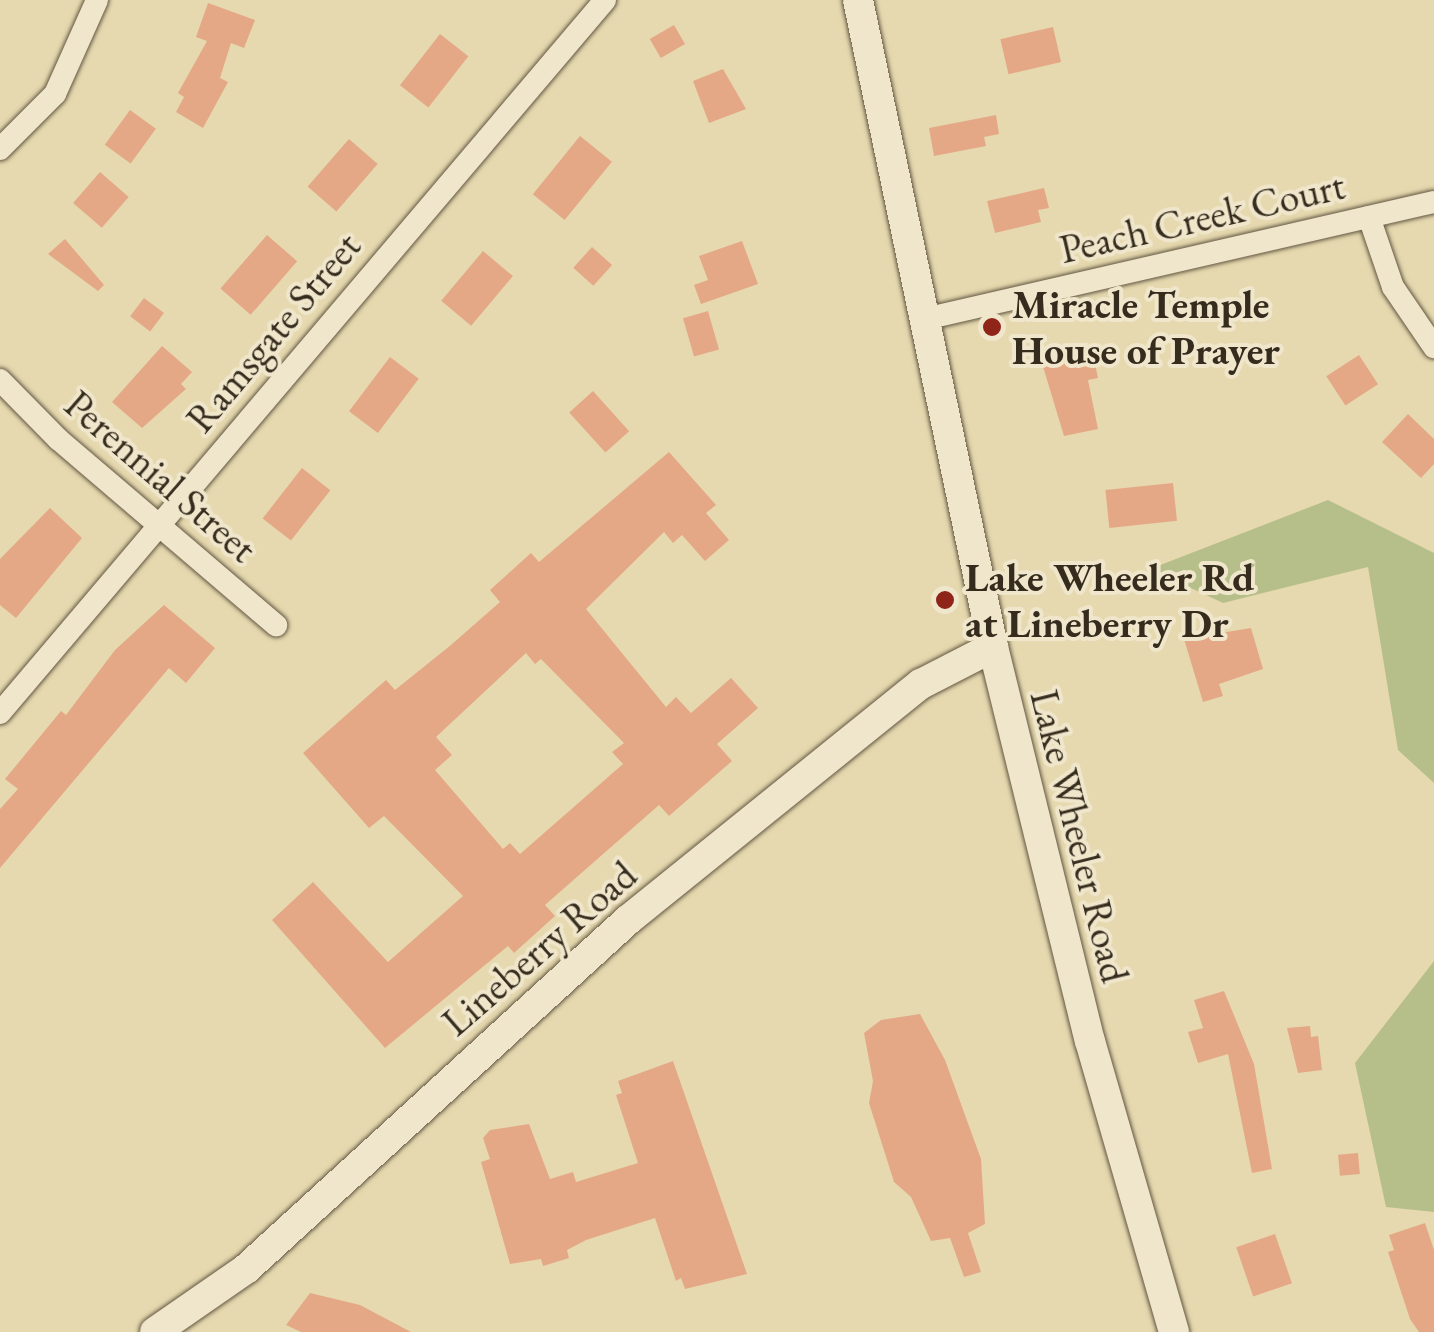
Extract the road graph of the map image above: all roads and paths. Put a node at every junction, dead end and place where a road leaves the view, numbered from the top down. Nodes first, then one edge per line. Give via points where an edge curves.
1 (97, 0) edge
2 (605, 0) edge
3 (858, 0) edge
4 (0, 149) edge
5 (1434, 202) edge
6 (1369, 218) junction
7 (929, 318) junction
8 (1434, 347) edge
9 (0, 380) edge
10 (160, 523) junction
11 (276, 625) dead end
12 (993, 647) junction
13 (0, 713) edge
14 (155, 1332) edge
15 (1174, 1332) edge

1 - 4 street via 55,94
2 - 10 street, Ramsgate Street
3 - 7 main road, Lake Wheeler Road
5 - 6 street, Peach Creek Court
6 - 7 street, Peach Creek Court
6 - 8 street via 1393,287
7 - 12 main road, Lake Wheeler Road
9 - 10 street, Perennial Street via 58,439
10 - 11 street, Perennial Street
10 - 13 street, Ramsgate Street
12 - 14 main road, Lineberry Road via 921,684 628,920 246,1269
12 - 15 main road, Lake Wheeler Road via 1075,984

